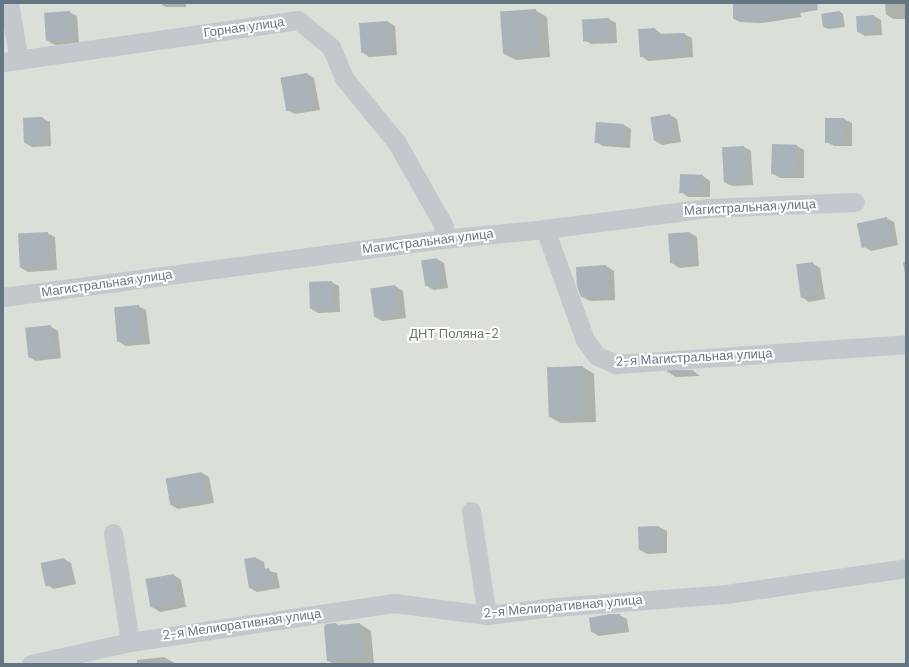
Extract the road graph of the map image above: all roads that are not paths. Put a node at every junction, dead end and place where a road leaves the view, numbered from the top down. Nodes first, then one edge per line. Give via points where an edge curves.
1 (10, 3) edge
2 (11, 61) edge
3 (855, 202) dead end
4 (545, 230) junction
5 (442, 240) junction
6 (3, 297) edge
7 (906, 344) edge
8 (471, 511) dead end
9 (114, 533) dead end
10 (906, 568) edge
11 (487, 616) junction
12 (130, 642) junction
13 (32, 664) edge

1 - 2 street, Горная улица
2 - 5 street, Горная улица via 298,20 330,47 344,78 397,143 444,226
3 - 4 street, Магистральная улица via 709,208
4 - 5 street, Магистральная улица
4 - 7 street, 2-я Магистральная улица via 585,340 597,356 616,364
5 - 6 street, Магистральная улица
8 - 11 street
9 - 12 street
10 - 11 street, 2-я Мелиоративная улица via 726,594 554,607
11 - 12 street, 2-я Мелиоративная улица via 394,603
12 - 13 street, 2-я Мелиоративная улица

